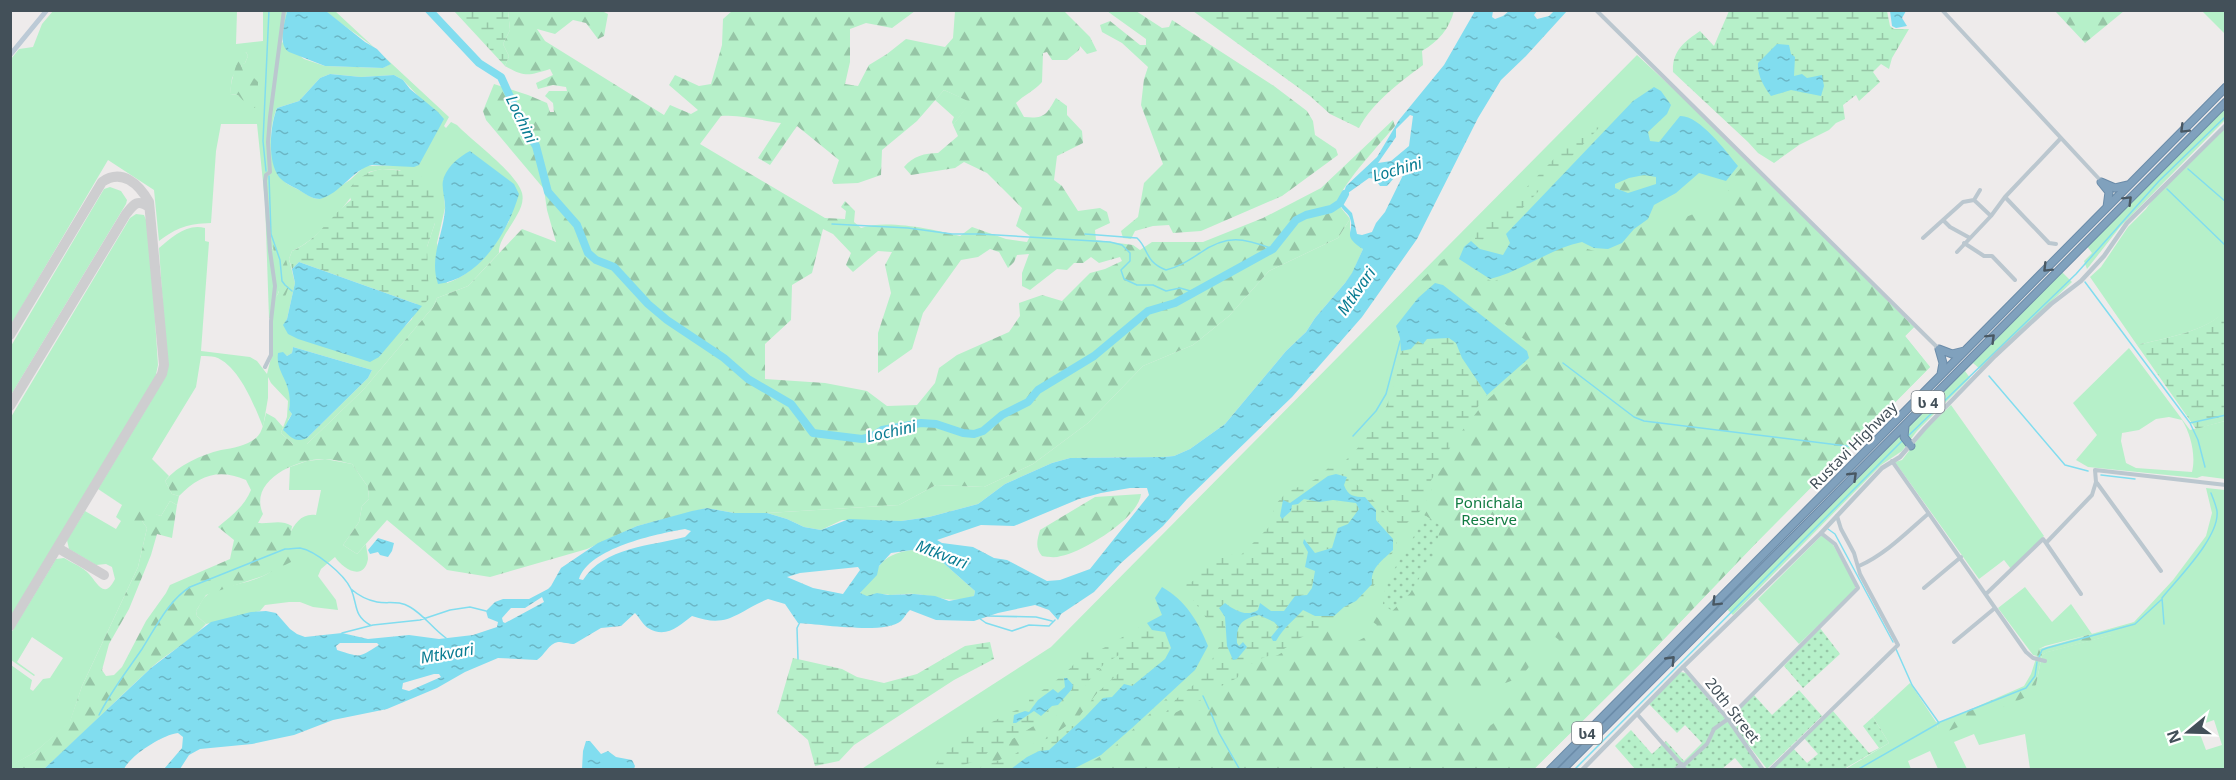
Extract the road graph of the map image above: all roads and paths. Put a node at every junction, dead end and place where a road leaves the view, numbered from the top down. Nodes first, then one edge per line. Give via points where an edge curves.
1 (47, 10) edge
2 (284, 10) edge
3 (1596, 10) edge
4 (1942, 10) edge
5 (10, 55) edge
6 (2226, 87) edge
7 (2226, 102) edge
8 (2226, 124) edge
9 (2061, 138) junction
10 (2102, 182) junction
11 (2128, 186) junction
12 (1980, 190) dead end
13 (2005, 197) junction
14 (1974, 200) junction
15 (2107, 207) junction
16 (1991, 216) junction
17 (1943, 219) junction
18 (1923, 238) dead end
19 (1970, 238) junction
20 (1964, 243) junction
21 (2055, 244) dead end
22 (1957, 252) dead end
23 (2015, 280) dead end
24 (1939, 349) junction
25 (1964, 351) junction
26 (265, 367) dead end
27 (1941, 375) junction
28 (1906, 424) junction
29 (1891, 438) junction
30 (1908, 442) junction
31 (1892, 461) junction
32 (2096, 482) junction
33 (2226, 485) edge
34 (1928, 514) junction
35 (1836, 516) junction
36 (1822, 531) junction
37 (2046, 543) junction
38 (1961, 557) junction
39 (1859, 566) junction
40 (2161, 571) dead end
41 (1924, 588) dead end
42 (1986, 594) junction
43 (2081, 594) dead end
44 (1995, 608) junction
45 (1954, 642) dead end
46 (2045, 661) dead end
47 (1683, 667) junction
48 (1628, 698) junction
49 (1637, 714) junction
50 (1728, 719) junction
51 (1684, 767) edge
52 (1550, 770) edge
53 (1562, 770) edge
54 (1582, 770) edge
55 (1675, 770) edge
56 (1763, 770) edge
57 (1770, 770) edge

1 - 5 main road
2 - 26 street via 270,117 270,171 265,181 276,286 271,355
3 - 24 street
4 - 9 street
6 -> 11 highway, Rustavi Highway / ს 4
28 -> 7 highway, Rustavi Highway / ს 4
8 - 30 street via 2127,223 2081,281 1995,356
9 - 10 street
9 - 13 street
10 - 11 highway via 2115,188
10 - 15 highway via 2109,192
11 - 15 highway, Rustavi Highway / ს 4
12 - 14 street
13 - 16 street
13 - 21 street via 2049,243
14 - 16 street
14 - 17 street via 1963,201
15 -> 25 highway, Rustavi Highway / ს 4
16 - 19 street
17 - 18 street
17 - 19 street
19 - 20 street
20 - 22 street
20 - 23 street via 1984,256 1992,256
24 - 25 highway via 1952,354
24 - 27 highway
25 - 27 highway, Rustavi Highway / ს 4
27 -> 48 highway, Rustavi Highway / ს 4
28 - 29 highway, Rustavi Highway / ს 4
28 - 30 highway
29 - 30 highway
48 -> 29 highway, Rustavi Highway / ს 4
30 - 31 street via 1900,457
31 - 34 street
31 - 35 street
32 - 33 street via 2095,470
32 - 37 street via 2092,495
32 - 40 street
34 - 38 street
34 - 39 street via 1891,546
35 - 36 street
35 - 39 street
36 - 47 street
36 - 50 street via 1835,544 1858,588
37 - 42 street via 2043,539
37 - 43 street
38 - 41 street
38 - 42 street
39 - 57 street via 1898,645
42 - 44 street
44 - 45 street
44 - 46 street via 2026,652
47 - 49 street
47 - 50 street, 20th Street
48 - 52 highway, Rustavi Highway / ს4
48 - 53 highway, Rustavi Highway / ს4
49 - 51 street
49 - 54 street
50 - 51 street via 1714,729 1707,744
50 - 56 street, 20th Street
51 - 55 street

